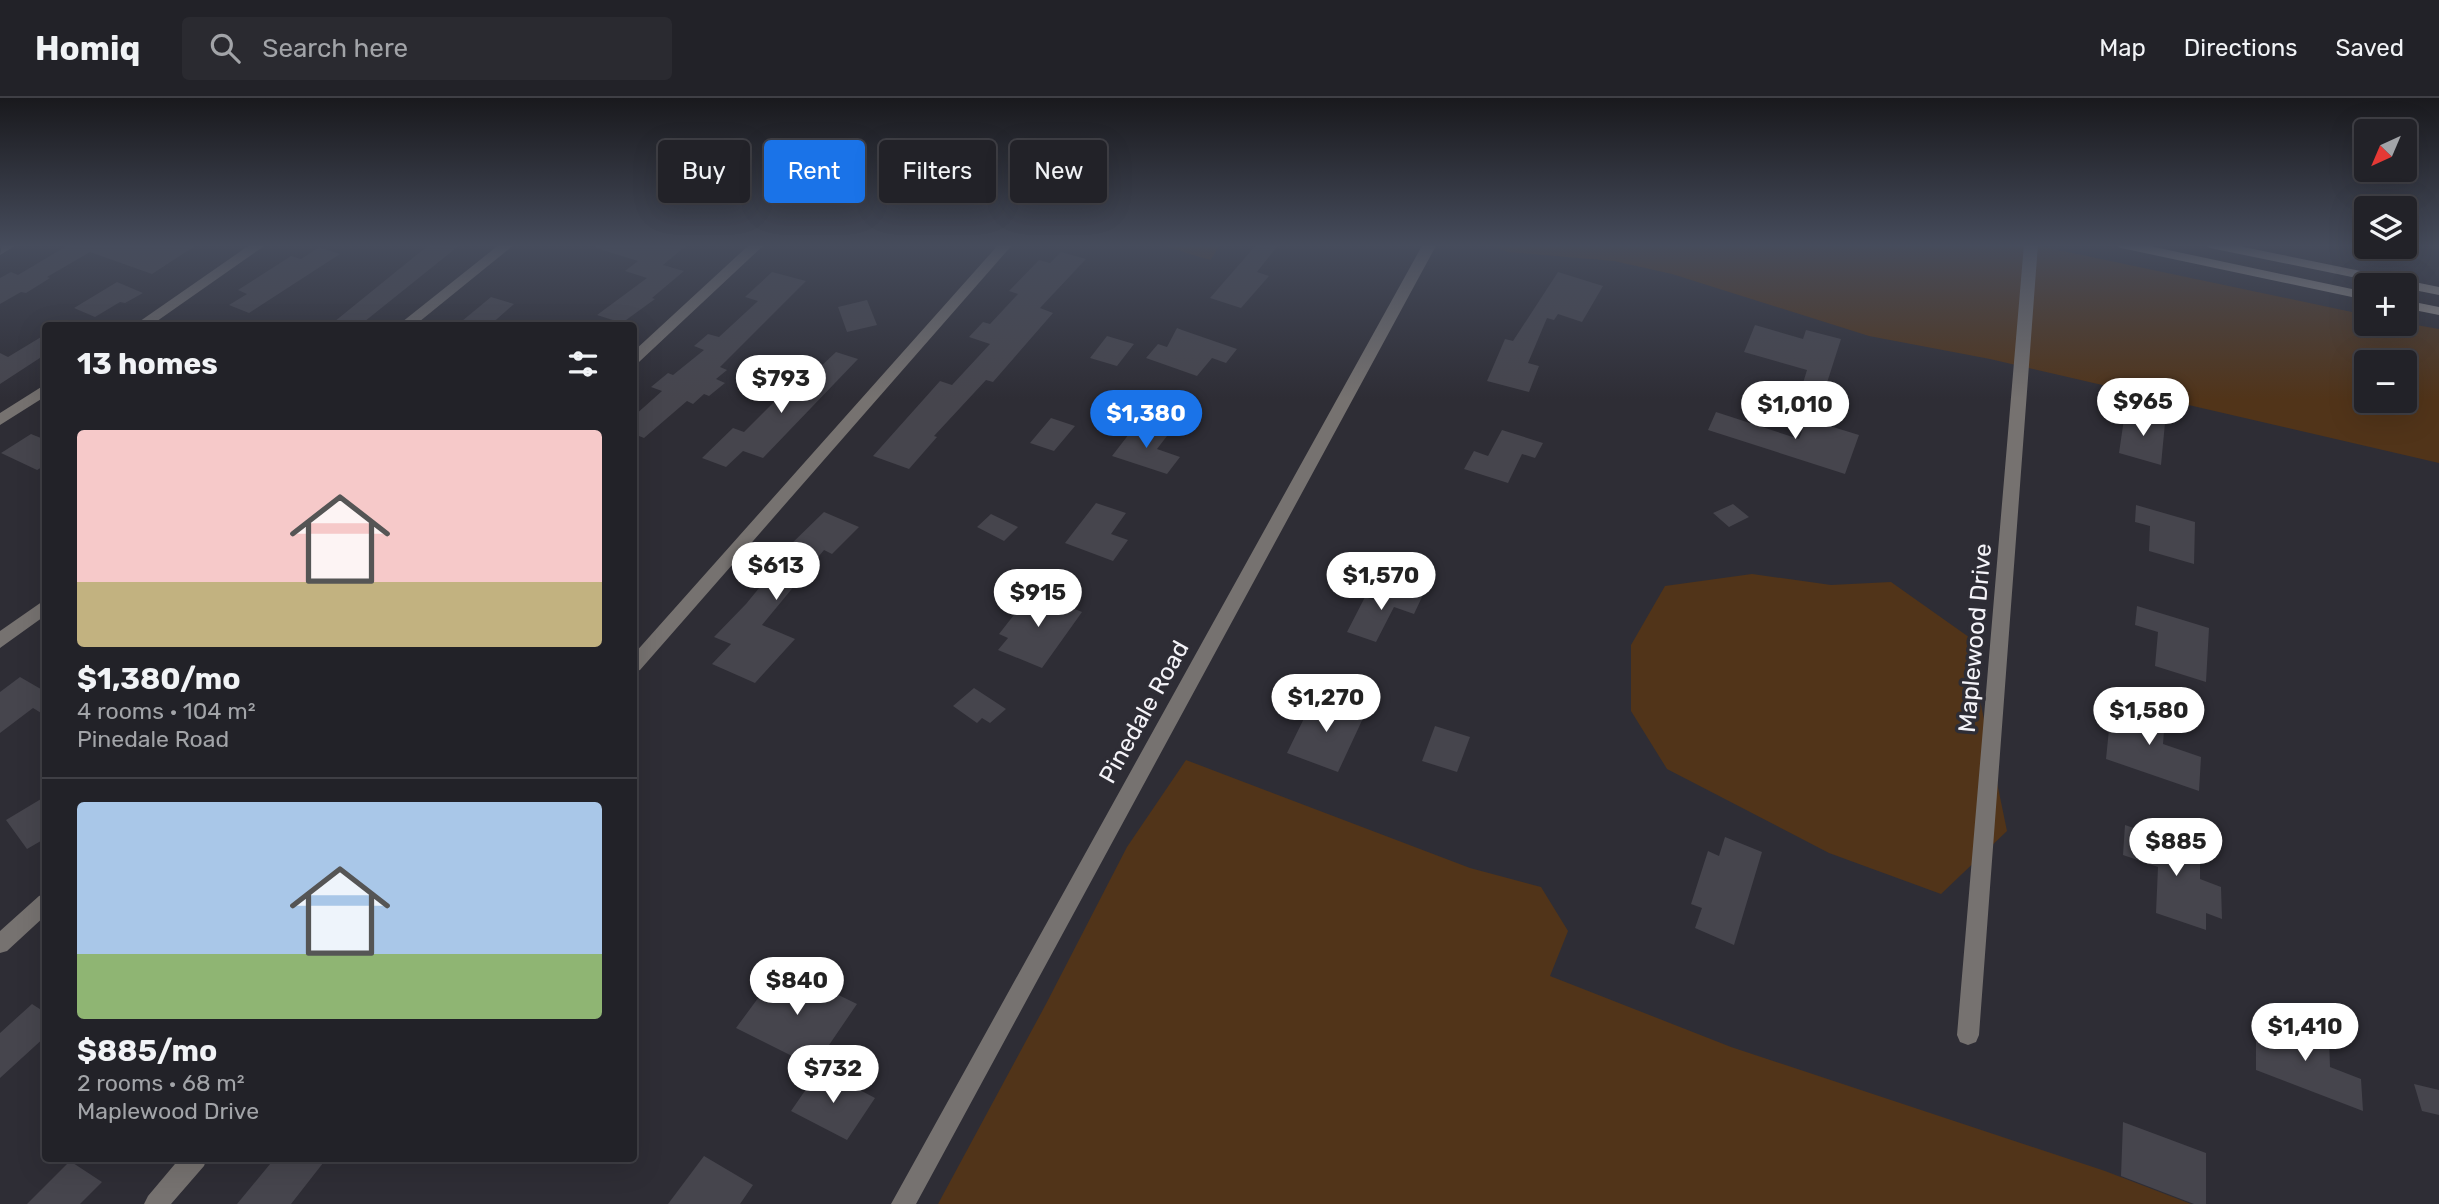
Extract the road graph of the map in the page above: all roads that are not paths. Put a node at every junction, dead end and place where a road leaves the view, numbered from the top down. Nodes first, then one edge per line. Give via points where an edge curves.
1 (184, 296) edge
2 (443, 296) edge
3 (702, 296) edge
4 (960, 296) edge
5 (1402, 296) edge
6 (2027, 296) edge
7 (2417, 307) edge
8 (2439, 311) edge
9 (146, 322) edge
10 (409, 322) edge
11 (637, 356) edge
12 (42, 392) edge
13 (0, 420) edge
14 (42, 608) edge
15 (0, 641) edge
16 (637, 661) edge
17 (42, 906) edge
18 (0, 944) edge
19 (1968, 1035) dead end
20 (193, 1162) edge
21 (156, 1204) edge
22 (903, 1204) edge

1 - 9 street
2 - 10 street
3 - 11 street
4 - 16 street
5 - 22 street, Pinedale Road
6 - 19 street, Maplewood Drive
7 - 8 main road
12 - 13 street
14 - 15 street
17 - 18 street
20 - 21 street

